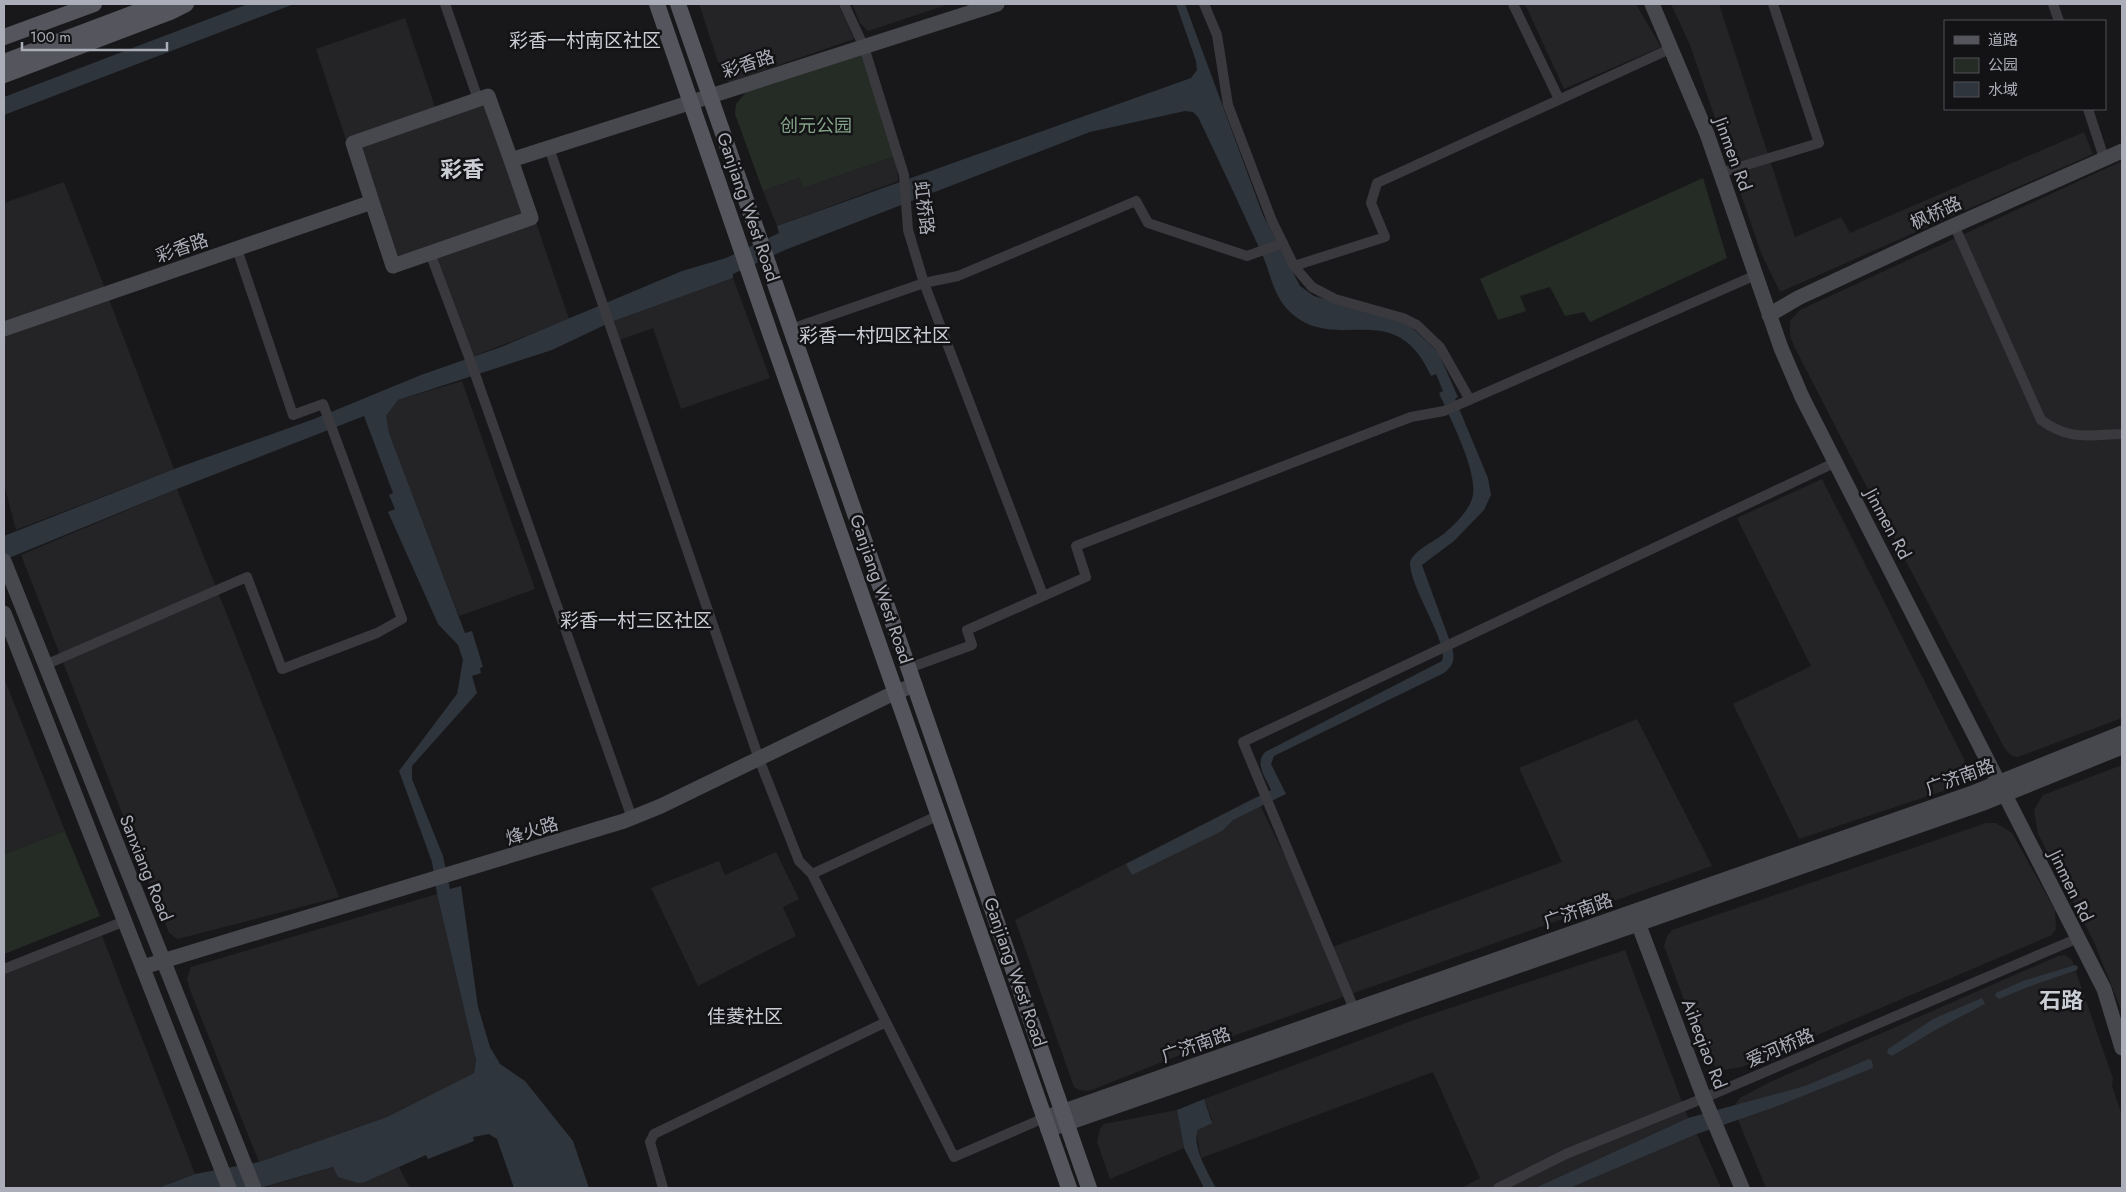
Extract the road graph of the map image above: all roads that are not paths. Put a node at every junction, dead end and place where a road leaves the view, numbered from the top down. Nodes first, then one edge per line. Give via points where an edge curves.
1 (94, 4) edge
2 (127, 4) edge
3 (158, 4) edge
4 (186, 4) edge
5 (445, 4) edge
6 (657, 4) edge
7 (678, 4) edge
8 (844, 4) edge
9 (997, 4) edge
10 (1204, 4) edge
11 (1512, 4) edge
12 (1652, 4) edge
13 (1773, 4) edge
14 (2053, 4) edge
15 (2059, 20) edge
16 (4, 37) edge
17 (864, 47) junction
18 (1672, 48) junction
19 (4, 50) edge
20 (4, 62) edge
21 (4, 75) edge
22 (710, 96) junction
23 (478, 99) junction
24 (1559, 99) junction
25 (692, 102) junction
26 (2088, 110) edge
27 (549, 148) junction
28 (2122, 151) edge
29 (2104, 158) junction
30 (511, 160) junction
31 (1720, 173) junction
32 (372, 202) junction
33 (1954, 225) junction
34 (1281, 244) junction
35 (237, 249) junction
36 (430, 253) junction
37 (1294, 266) junction
38 (1756, 275) junction
39 (924, 283) junction
40 (1769, 316) junction
41 (791, 329) junction
42 (4, 330) edge
43 (1470, 400) junction
44 (2122, 434) edge
45 (1834, 463) junction
46 (4, 563) edge
47 (1043, 595) junction
48 (4, 613) edge
49 (45, 665) junction
50 (908, 668) junction
51 (914, 685) junction
52 (896, 692) junction
53 (2122, 733) edge
54 (2122, 747) edge
55 (758, 759) junction
56 (2003, 788) junction
57 (939, 815) junction
58 (632, 818) junction
59 (812, 874) junction
60 (1636, 918) junction
61 (125, 921) junction
62 (2076, 938) junction
63 (163, 962) junction
64 (142, 967) junction
65 (4, 969) edge
66 (1354, 1010) junction
67 (886, 1022) junction
68 (2122, 1048) edge
69 (1706, 1101) junction
70 (1065, 1117) junction
71 (1046, 1124) junction
72 (229, 1188) edge
73 (254, 1188) edge
74 (663, 1188) edge
75 (1069, 1188) edge
76 (1089, 1188) edge
77 (1498, 1188) edge
78 (1742, 1188) edge

1 - 16 main road
2 - 19 main road
3 - 20 main road
4 - 21 main road
5 - 23 street
6 - 25 main road, Ganjiang West Road
7 - 22 main road, Ganjiang West Road
8 - 17 street, 虹桥路
9 - 17 main road, 彩香路
10 - 34 street via 1217,35 1228,105
11 - 24 street
12 - 18 main road, Jinmen Rd
13 - 31 street via 1819,142
14 - 15 street
17 - 22 main road, 彩香路
17 - 39 street, 虹桥路 via 904,175 908,230
18 - 24 street
18 - 31 main road, Jinmen Rd
22 - 25 main road, 彩香路
22 - 41 main road, Ganjiang West Road
23 - 30 main road via 488,96
23 - 32 main road via 353,143
24 - 37 street via 1377,183 1371,203 1385,237
25 - 27 main road, 彩香路
25 - 52 main road, Ganjiang West Road
26 - 29 street
27 - 30 main road, 彩香路
27 - 55 street
28 - 29 main road, 枫桥路
29 - 33 main road, 枫桥路
30 - 36 main road via 531,218
31 - 38 main road, Jinmen Rd
32 - 35 main road, 彩香路
32 - 36 main road via 393,266
33 - 40 main road, 枫桥路 via 1798,298
33 - 44 street via 2041,420 2057,431 2077,436
34 - 37 street
34 - 39 street via 1247,256 1148,223 1136,201 958,276
35 - 42 main road, 彩香路
35 - 49 street via 293,414 323,404 402,619 377,633 282,669 247,577
36 - 58 street
37 - 43 street via 1312,287 1335,299 1417,325 1440,348
38 - 40 main road, Jinmen Rd
38 - 43 street
39 - 41 street
39 - 47 street, 虹桥路
40 - 45 main road, Jinmen Rd via 1788,366
41 - 50 main road, Ganjiang West Road
43 - 47 street via 1444,411 1402,420 1076,546 1086,577
45 - 56 main road, Jinmen Rd
45 - 66 street via 1243,742
46 - 49 main road, Sanxiang Road
47 - 50 street via 967,630 972,645
48 - 61 main road
49 - 63 main road, Sanxiang Road
50 - 51 main road, Ganjiang West Road
51 - 52 main road, 烽火路
51 - 70 main road, Ganjiang West Road
52 - 55 main road, 烽火路
52 - 57 main road, Ganjiang West Road
53 - 56 main road, 广济南路
54 - 56 main road, 广济南路
55 - 58 main road, 烽火路
55 - 59 street via 799,861
56 - 60 main road, 广济南路
56 - 62 main road, Jinmen Rd
57 - 59 street
57 - 71 main road, Ganjiang West Road
58 - 63 main road, 烽火路
59 - 67 street
60 - 66 main road, 广济南路
60 - 69 main road, Aiheqiao Rd
60 - 70 main road, 广济南路
61 - 64 main road
61 - 65 street
62 - 68 main road, Jinmen Rd via 2104,989
62 - 69 street, 爱河桥路
63 - 64 main road, 烽火路
63 - 73 main road, Sanxiang Road
64 - 72 main road
66 - 70 main road, 广济南路
67 - 71 street via 954,1157
67 - 74 street via 654,1134 650,1142
69 - 77 street, 爱河桥路 via 1566,1154
69 - 78 main road, Aiheqiao Rd
70 - 71 main road, 广济南路
70 - 76 main road, Ganjiang West Road
71 - 75 main road, Ganjiang West Road

